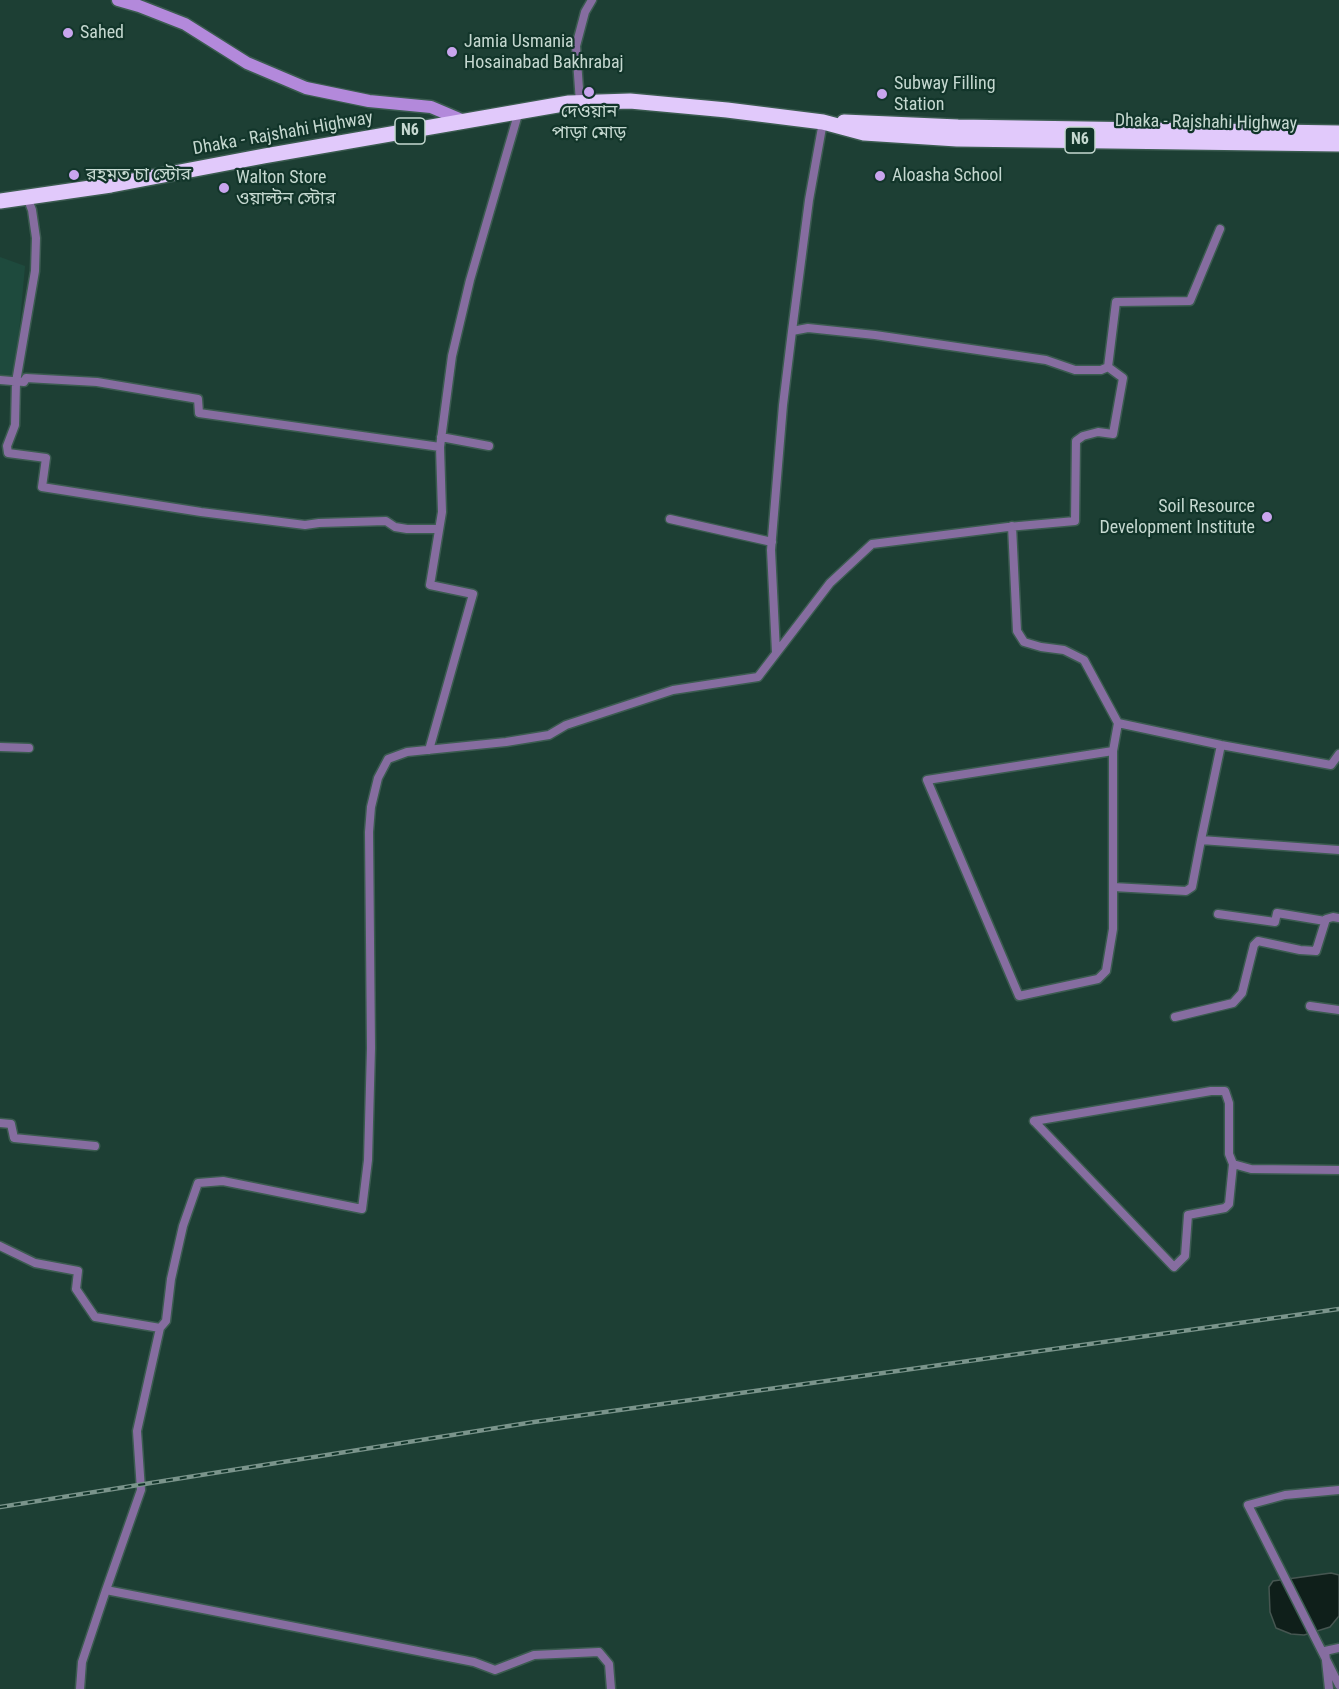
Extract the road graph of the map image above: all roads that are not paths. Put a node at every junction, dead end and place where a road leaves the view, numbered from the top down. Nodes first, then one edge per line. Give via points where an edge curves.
1 (118, 0) edge
2 (592, 0) edge
3 (580, 103) junction
4 (519, 111) junction
5 (464, 121) junction
6 (823, 122) junction
7 (1339, 133) edge
8 (1339, 144) edge
9 (27, 197) junction
10 (0, 201) edge
11 (1220, 229) dead end
12 (792, 331) junction
13 (1108, 367) junction
14 (0, 380) edge
15 (16, 382) junction
16 (441, 437) junction
17 (489, 446) dead end
18 (440, 447) junction
19 (670, 519) dead end
20 (1012, 526) junction
21 (439, 529) junction
22 (772, 542) junction
23 (776, 652) junction
24 (1118, 723) junction
25 (1221, 746) junction
26 (0, 747) edge
27 (29, 748) dead end
28 (429, 750) junction
29 (1113, 751) junction
30 (1339, 754) edge
31 (1201, 840) junction
32 (1339, 850) edge
33 (1113, 887) junction
34 (1218, 914) dead end
35 (1339, 918) edge
36 (1325, 921) junction
37 (1310, 1006) dead end
38 (1339, 1010) edge
39 (1175, 1017) dead end
40 (0, 1123) edge
41 (95, 1146) dead end
42 (1233, 1164) junction
43 (1339, 1170) edge
44 (0, 1246) edge
45 (160, 1328) junction
46 (1339, 1490) edge
47 (106, 1590) junction
48 (1339, 1648) edge
49 (1339, 1685) edge
50 (80, 1689) edge
51 (611, 1689) edge
52 (1329, 1689) edge

1 - 5 street via 185,24 247,63 306,88 369,101 431,106
2 - 3 street via 576,46
3 - 4 highway, Dhaka - Rajshahi Highway / N6
3 - 6 highway, Dhaka - Rajshahi Highway / N6 via 630,101
4 - 5 highway, Dhaka - Rajshahi Highway / N6
4 - 16 street via 470,280 452,356
5 - 9 highway, Dhaka - Rajshahi Highway / N6
6 - 7 highway, Dhaka - Rajshahi Highway / N6
6 - 8 highway, Dhaka - Rajshahi Highway / N6 via 864,133 957,139
6 - 12 street
9 - 10 highway, Dhaka - Rajshahi Highway / N6
9 - 15 street via 36,238
11 - 13 street via 1190,301 1116,302
12 - 13 street via 808,328 875,335 1046,360 1075,370
12 - 22 street
13 - 20 street via 1123,378 1113,434 1098,432 1076,441 1075,521
14 - 15 street
15 - 18 street via 26,378 97,382 198,399 199,413
15 - 21 street via 15,425 8,453 46,458 42,487 305,525 386,521 408,529
16 - 17 street
16 - 18 street
18 - 21 street
19 - 22 street
20 - 23 street via 872,544 830,584
20 - 24 street via 1017,631 1024,642 1064,650 1084,660
21 - 28 street via 430,585 473,594
22 - 23 street
23 - 28 street via 758,677 674,690 566,725 549,735
24 - 25 street
24 - 29 street
25 - 30 street via 1330,765
25 - 31 street
26 - 27 street
28 - 45 street via 388,759 378,778 371,807 371,1048 368,1160 362,1209 223,1181 198,1183 183,1226 166,1321
29 - 33 street
29 - 33 street via 927,780 1019,996 1098,980 1106,971 1113,928
31 - 32 street
31 - 33 street via 1192,887 1186,891
34 - 36 street via 1275,922 1276,913
35 - 36 street
36 - 39 street via 1316,951 1258,941 1242,993 1233,1003
37 - 38 street
40 - 41 street via 11,1124 14,1138
42 - 42 street via 1229,1204 1188,1215 1185,1256 1174,1267 1034,1121 1225,1091
42 - 43 street via 1251,1169
44 - 45 street via 35,1263 78,1271 76,1289 95,1317
45 - 47 street via 137,1431 141,1490
46 - 49 street via 1285,1495 1248,1505
47 - 50 street via 82,1662
47 - 51 street via 474,1662 495,1670 534,1656 598,1652 609,1664
48 - 52 street via 1325,1652

